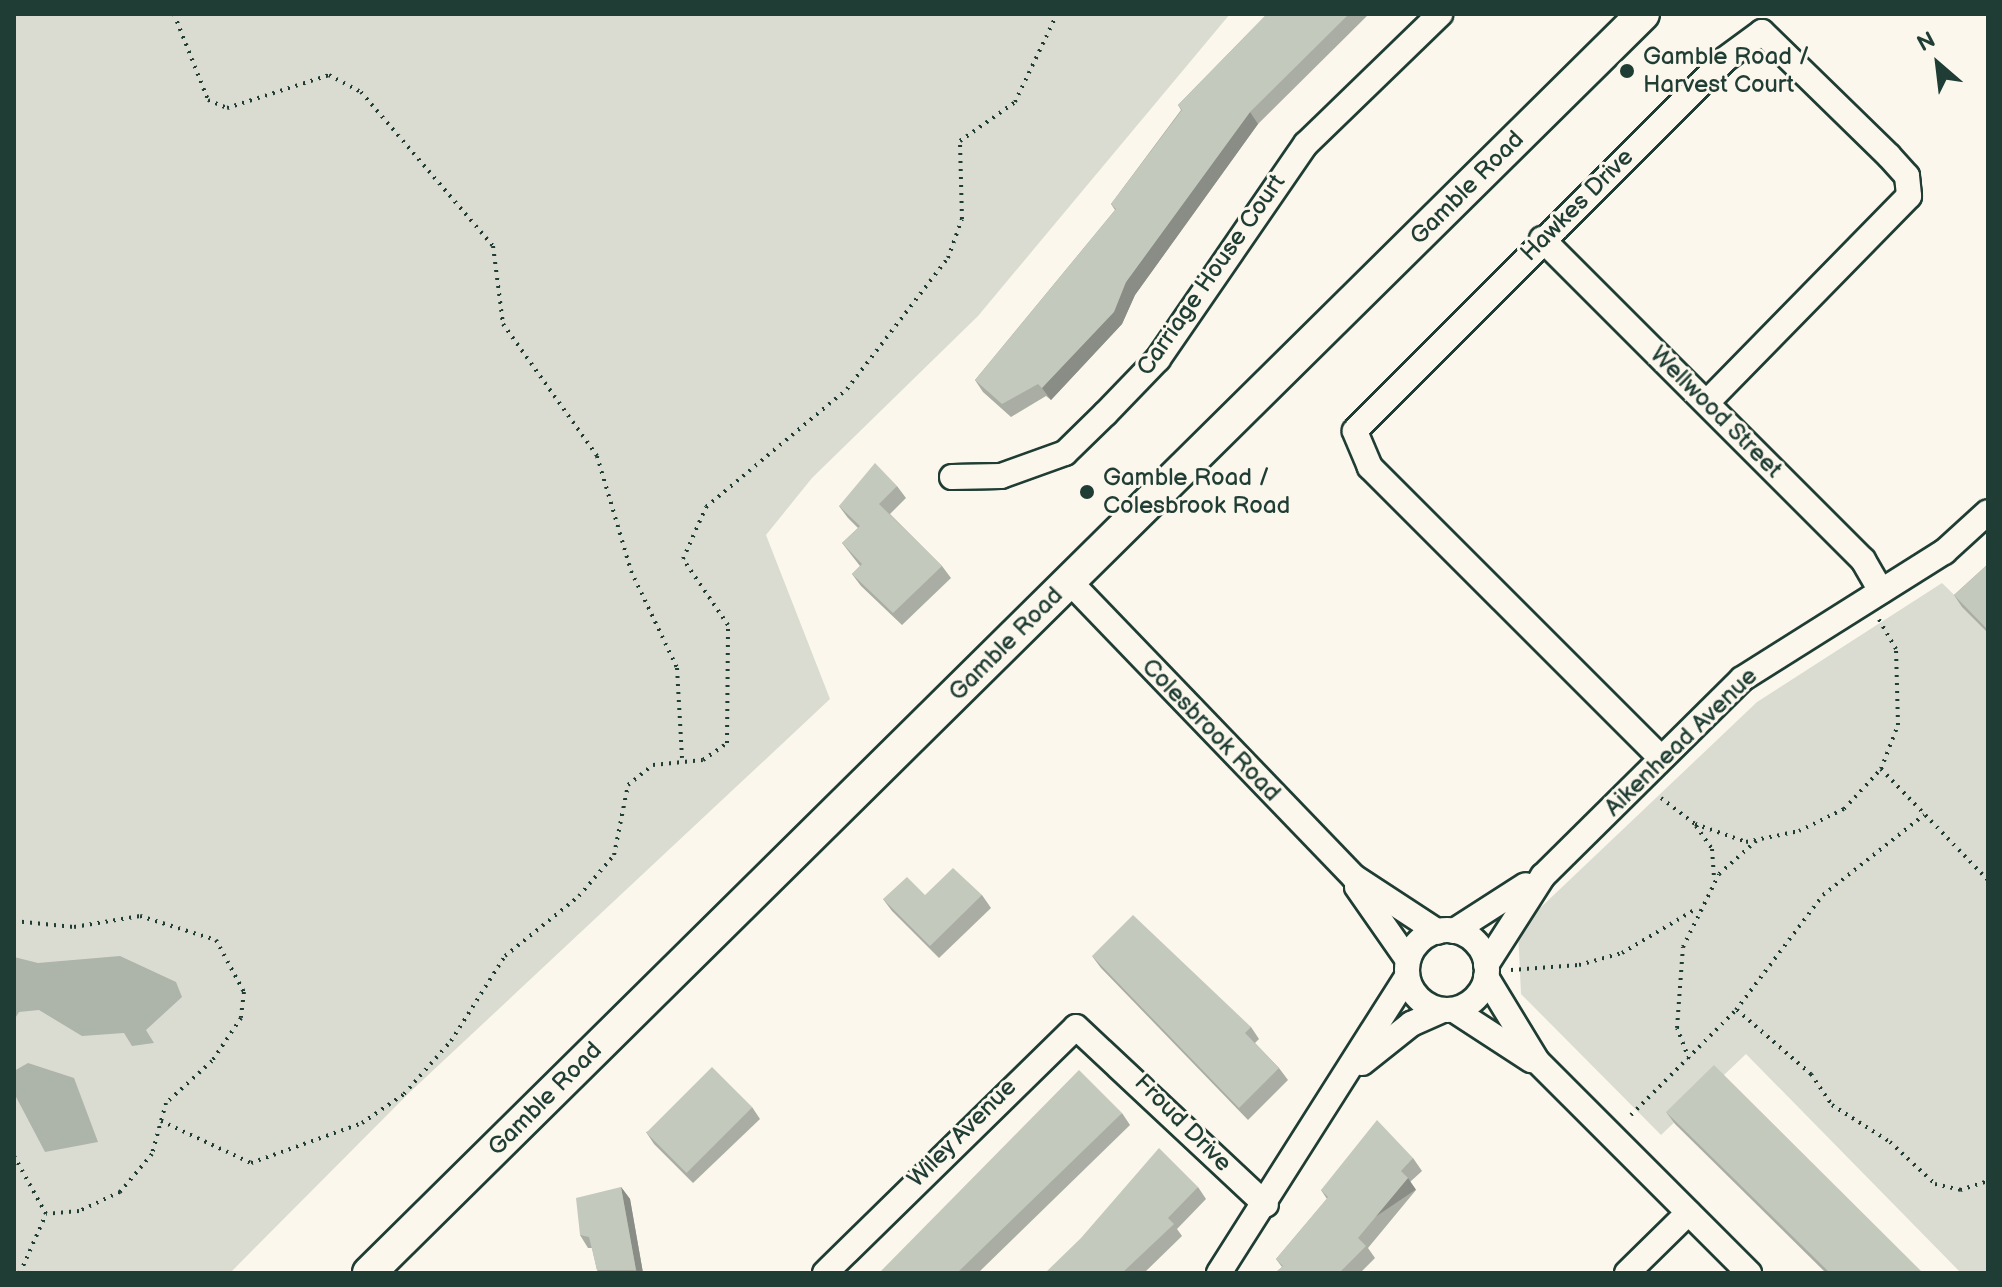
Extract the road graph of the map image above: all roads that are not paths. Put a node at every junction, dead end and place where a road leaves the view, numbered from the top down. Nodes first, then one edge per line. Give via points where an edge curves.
1 (1440, 14) edge
2 (1643, 14) edge
3 (1542, 239) junction
4 (1707, 402) junction
5 (952, 477) dead end
6 (1988, 512) edge
7 (1069, 581) junction
8 (1881, 591) junction
9 (1661, 758) junction
10 (1543, 876) junction
11 (1354, 877) junction
12 (1446, 932) junction
13 (1408, 968) junction
14 (1493, 971) junction
15 (1448, 1010) junction
16 (1100, 1041) joint
17 (1537, 1061) junction
18 (1349, 1069) junction
19 (1266, 1205) junction
20 (1688, 1213) junction
21 (385, 1268) edge
22 (828, 1268) edge
23 (1219, 1273) edge
24 (1627, 1273) edge
25 (1749, 1273) edge

1 - 5 street, Carriage House Court via 1306,144 1158,359 1065,453 1001,476
2 - 7 main road, Gamble Road
3 - 4 street, Wellwood Street
3 - 4 street, Hawkes Drive via 1749,35 1772,38 1907,176 1909,196
3 - 9 street, Hawkes Drive via 1360,418 1359,450
4 - 8 street, Wellwood Street via 1863,560
6 - 8 street, Aikenhead Avenue via 1944,552
7 - 11 street, Colesbrook Road
7 - 21 main road, Gamble Road
8 - 9 street, Aikenhead Avenue via 1760,665
9 - 10 street, Aikenhead Avenue
10 - 12 street, Aikenhead Avenue
10 - 14 street, Aikenhead Avenue
11 - 12 street, Colesbrook Road
11 - 13 street, Colesbrook Road
12 - 13 street via 1418,942
12 - 14 street via 1477,944
13 - 15 street via 1418,999
13 - 18 street
14 - 15 street via 1476,997
14 - 17 street
15 - 17 street
15 - 18 street via 1411,1024
16 - 19 street, Froud Drive
16 - 22 street, Wiley Avenue via 1076,1027 1064,1033
17 - 20 street
18 - 19 street
19 - 23 street
20 - 24 street
20 - 25 street

